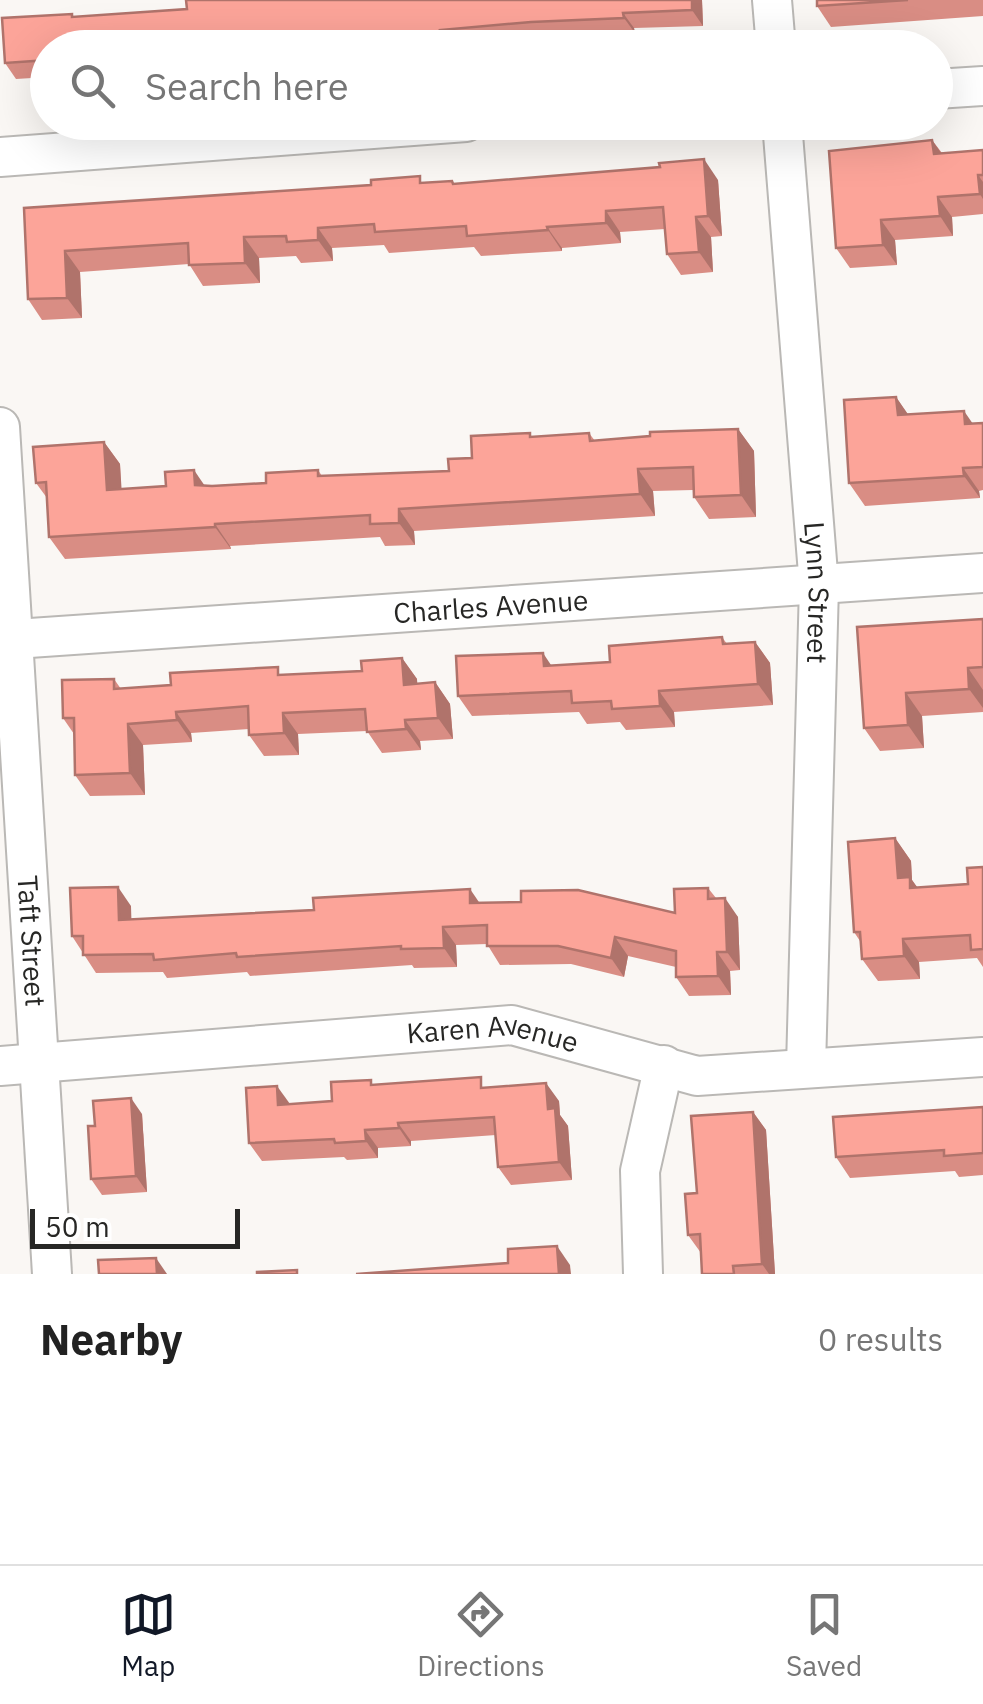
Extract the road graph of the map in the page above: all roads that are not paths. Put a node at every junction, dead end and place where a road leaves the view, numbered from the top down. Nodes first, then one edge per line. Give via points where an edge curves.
1 (772, 0) edge
2 (774, 30) edge
3 (983, 86) edge
4 (953, 89) edge
5 (226, 140) edge
6 (783, 140) edge
7 (0, 157) edge
8 (0, 428) edge
9 (983, 572) edge
10 (819, 586) junction
11 (6, 640) edge
12 (983, 1056) edge
13 (38, 1064) junction
14 (664, 1065) junction
15 (0, 1066) edge
16 (806, 1067) junction
17 (52, 1274) edge
18 (643, 1274) edge

1 - 2 street
3 - 4 street
5 - 7 street
6 - 10 street, Lynn Street
8 - 11 street, Taft Street
9 - 10 street, Charles Avenue
10 - 11 street, Charles Avenue
10 - 16 street, Lynn Street
11 - 13 street, Taft Street
12 - 16 street, Karen Avenue
13 - 14 street, Karen Avenue via 512,1025
13 - 15 street, Karen Avenue
13 - 17 street, Taft Street
14 - 16 street, Karen Avenue via 697,1076
14 - 18 street via 640,1171

